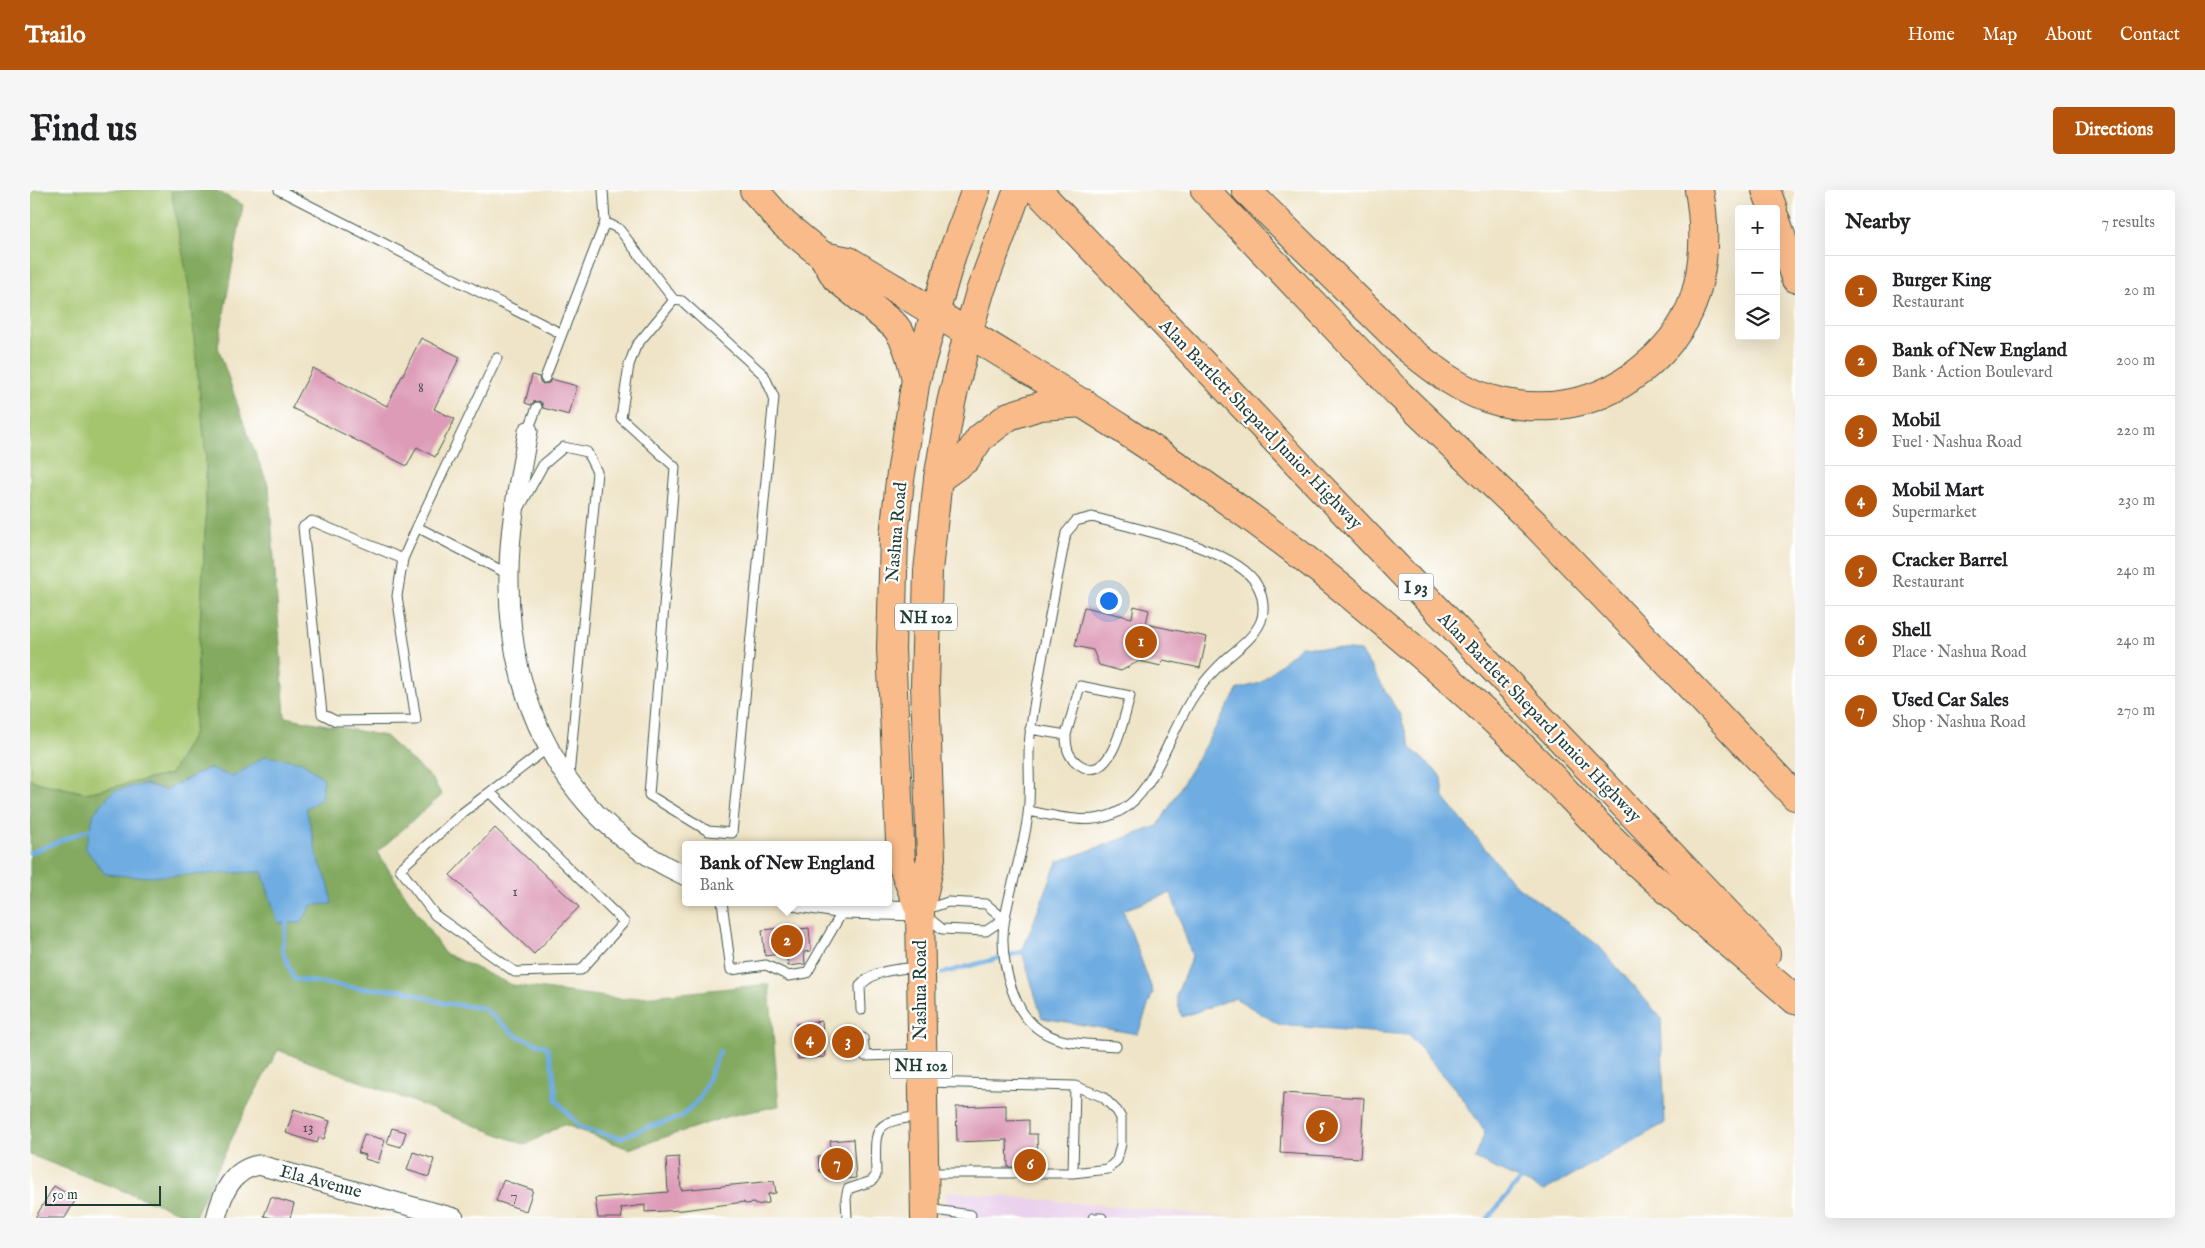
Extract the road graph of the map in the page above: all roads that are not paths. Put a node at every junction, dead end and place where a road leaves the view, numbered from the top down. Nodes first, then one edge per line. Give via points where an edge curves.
1 (279, 190) edge
2 (603, 190) edge
3 (754, 190) edge
4 (976, 190) edge
5 (1018, 190) edge
6 (1037, 190) edge
7 (1205, 190) edge
8 (1246, 190) edge
9 (1699, 190) edge
10 (1766, 190) edge
11 (1772, 205) edge
12 (605, 222) junction
13 (1780, 232) edge
14 (823, 256) junction
15 (1795, 278) edge
16 (674, 300) junction
17 (934, 312) junction
18 (968, 333) junction
19 (562, 334) junction
20 (497, 358) dead end
21 (545, 378) dead end
22 (916, 379) junction
23 (1084, 404) junction
24 (537, 407) dead end
25 (528, 431) joint
26 (938, 479) junction
27 (512, 523) junction
28 (417, 527) junction
29 (403, 559) junction
30 (509, 574) junction
31 (1030, 729) junction
32 (1066, 735) junction
33 (549, 747) junction
34 (569, 780) junction
35 (490, 792) junction
36 (1795, 796) edge
37 (1029, 811) junction
38 (682, 874) edge
39 (723, 906) edge
40 (825, 906) edge
41 (844, 909) junction
42 (920, 911) junction
43 (1004, 919) junction
44 (920, 967) junction
45 (1795, 984) edge
46 (1795, 1000) edge
47 (861, 1010) dead end
48 (863, 1038) dead end
49 (1116, 1046) dead end
50 (921, 1054) junction
51 (921, 1082) junction
52 (1075, 1086) junction
53 (922, 1116) junction
54 (924, 1172) junction
55 (1073, 1174) junction
56 (925, 1213) edge
57 (971, 1215) dead end
58 (216, 1218) edge
59 (454, 1218) edge
60 (847, 1218) edge
61 (1093, 1218) edge
62 (1102, 1218) edge

1 - 19 lane
2 - 12 lane
3 - 14 main road via 784,224
4 - 17 main road, Nashua Road / NH 102
5 - 18 main road, Nashua Road / NH 102
6 - 45 main road, Alan Bartlett Shepard Junior Highway / I 93
7 - 36 main road via 1399,394 1538,527
8 - 9 main road via 1406,347 1434,370 1465,390 1499,402 1535,407 1573,403 1597,396 1635,374 1672,338 1696,293 1703,229
10 - 11 main road
12 - 16 lane via 619,229
12 - 19 lane
13 - 15 main road
14 - 17 main road via 849,261
14 - 22 main road via 836,278 903,335
16 - 16 lane via 682,301 764,375 774,397 732,833 708,831 649,795 675,467 621,418 629,365 636,346
17 - 18 main road
17 - 22 main road, Nashua Road / NH 102
18 - 23 main road
18 - 26 main road, Nashua Road / NH 102 via 951,403
19 - 21 lane
20 - 28 lane
22 - 42 main road, Nashua Road / NH 102 via 894,536 891,648 901,862
23 - 26 main road via 1040,406 1009,416 980,438 966,459
23 - 46 main road via 1210,487 1342,588 1466,694 1618,845
24 - 25 lane
25 - 27 street
26 - 42 main road, Nashua Road / NH 102 via 928,571 924,656 931,858
27 - 30 street
27 - 34 lane via 543,465 564,447 587,452 597,472
28 - 29 lane
28 - 30 lane
29 - 29 lane via 398,596 416,720 336,721 322,714 303,527 312,521
30 - 33 street via 511,622 520,681
31 - 32 lane
31 - 37 lane
31 - 37 lane via 1066,533 1076,521 1092,517 1194,546 1239,565 1257,585 1263,609 1257,630 1194,695 1144,788 1130,804 1102,819 1064,818
32 - 32 lane via 1066,750 1073,760 1083,767 1093,768 1104,763 1113,753 1130,696 1080,686
33 - 34 street
33 - 35 lane
34 - 38 street via 591,810 626,841
35 - 35 lane via 400,869 435,915 515,972 581,970 624,922
37 - 43 lane
39 - 41 lane via 731,970 766,965 790,976 807,972
40 - 41 street
41 - 42 street
42 - 43 lane via 948,902 986,904
42 - 43 lane via 942,929 986,930
42 - 44 main road, Nashua Road / NH 102
43 - 49 lane via 1007,972 1022,1012 1049,1036 1067,1043
44 - 47 lane via 878,972 867,977 860,986
44 - 50 main road, Nashua Road / NH 102
48 - 50 lane via 865,1056
50 - 51 main road, Nashua Road / NH 102
51 - 52 lane
51 - 53 main road, Nashua Road / NH 102
52 - 55 lane
52 - 55 lane via 1103,1097 1121,1118 1118,1160 1108,1169
53 - 54 main road, Nashua Road / NH 102
53 - 60 lane via 882,1125 875,1135 876,1175 872,1181 848,1189
54 - 55 lane
54 - 56 main road, Nashua Road / NH 102
56 - 57 lane
58 - 59 street, Ela Avenue via 228,1186 236,1176 246,1168 265,1166
61 - 62 lane

